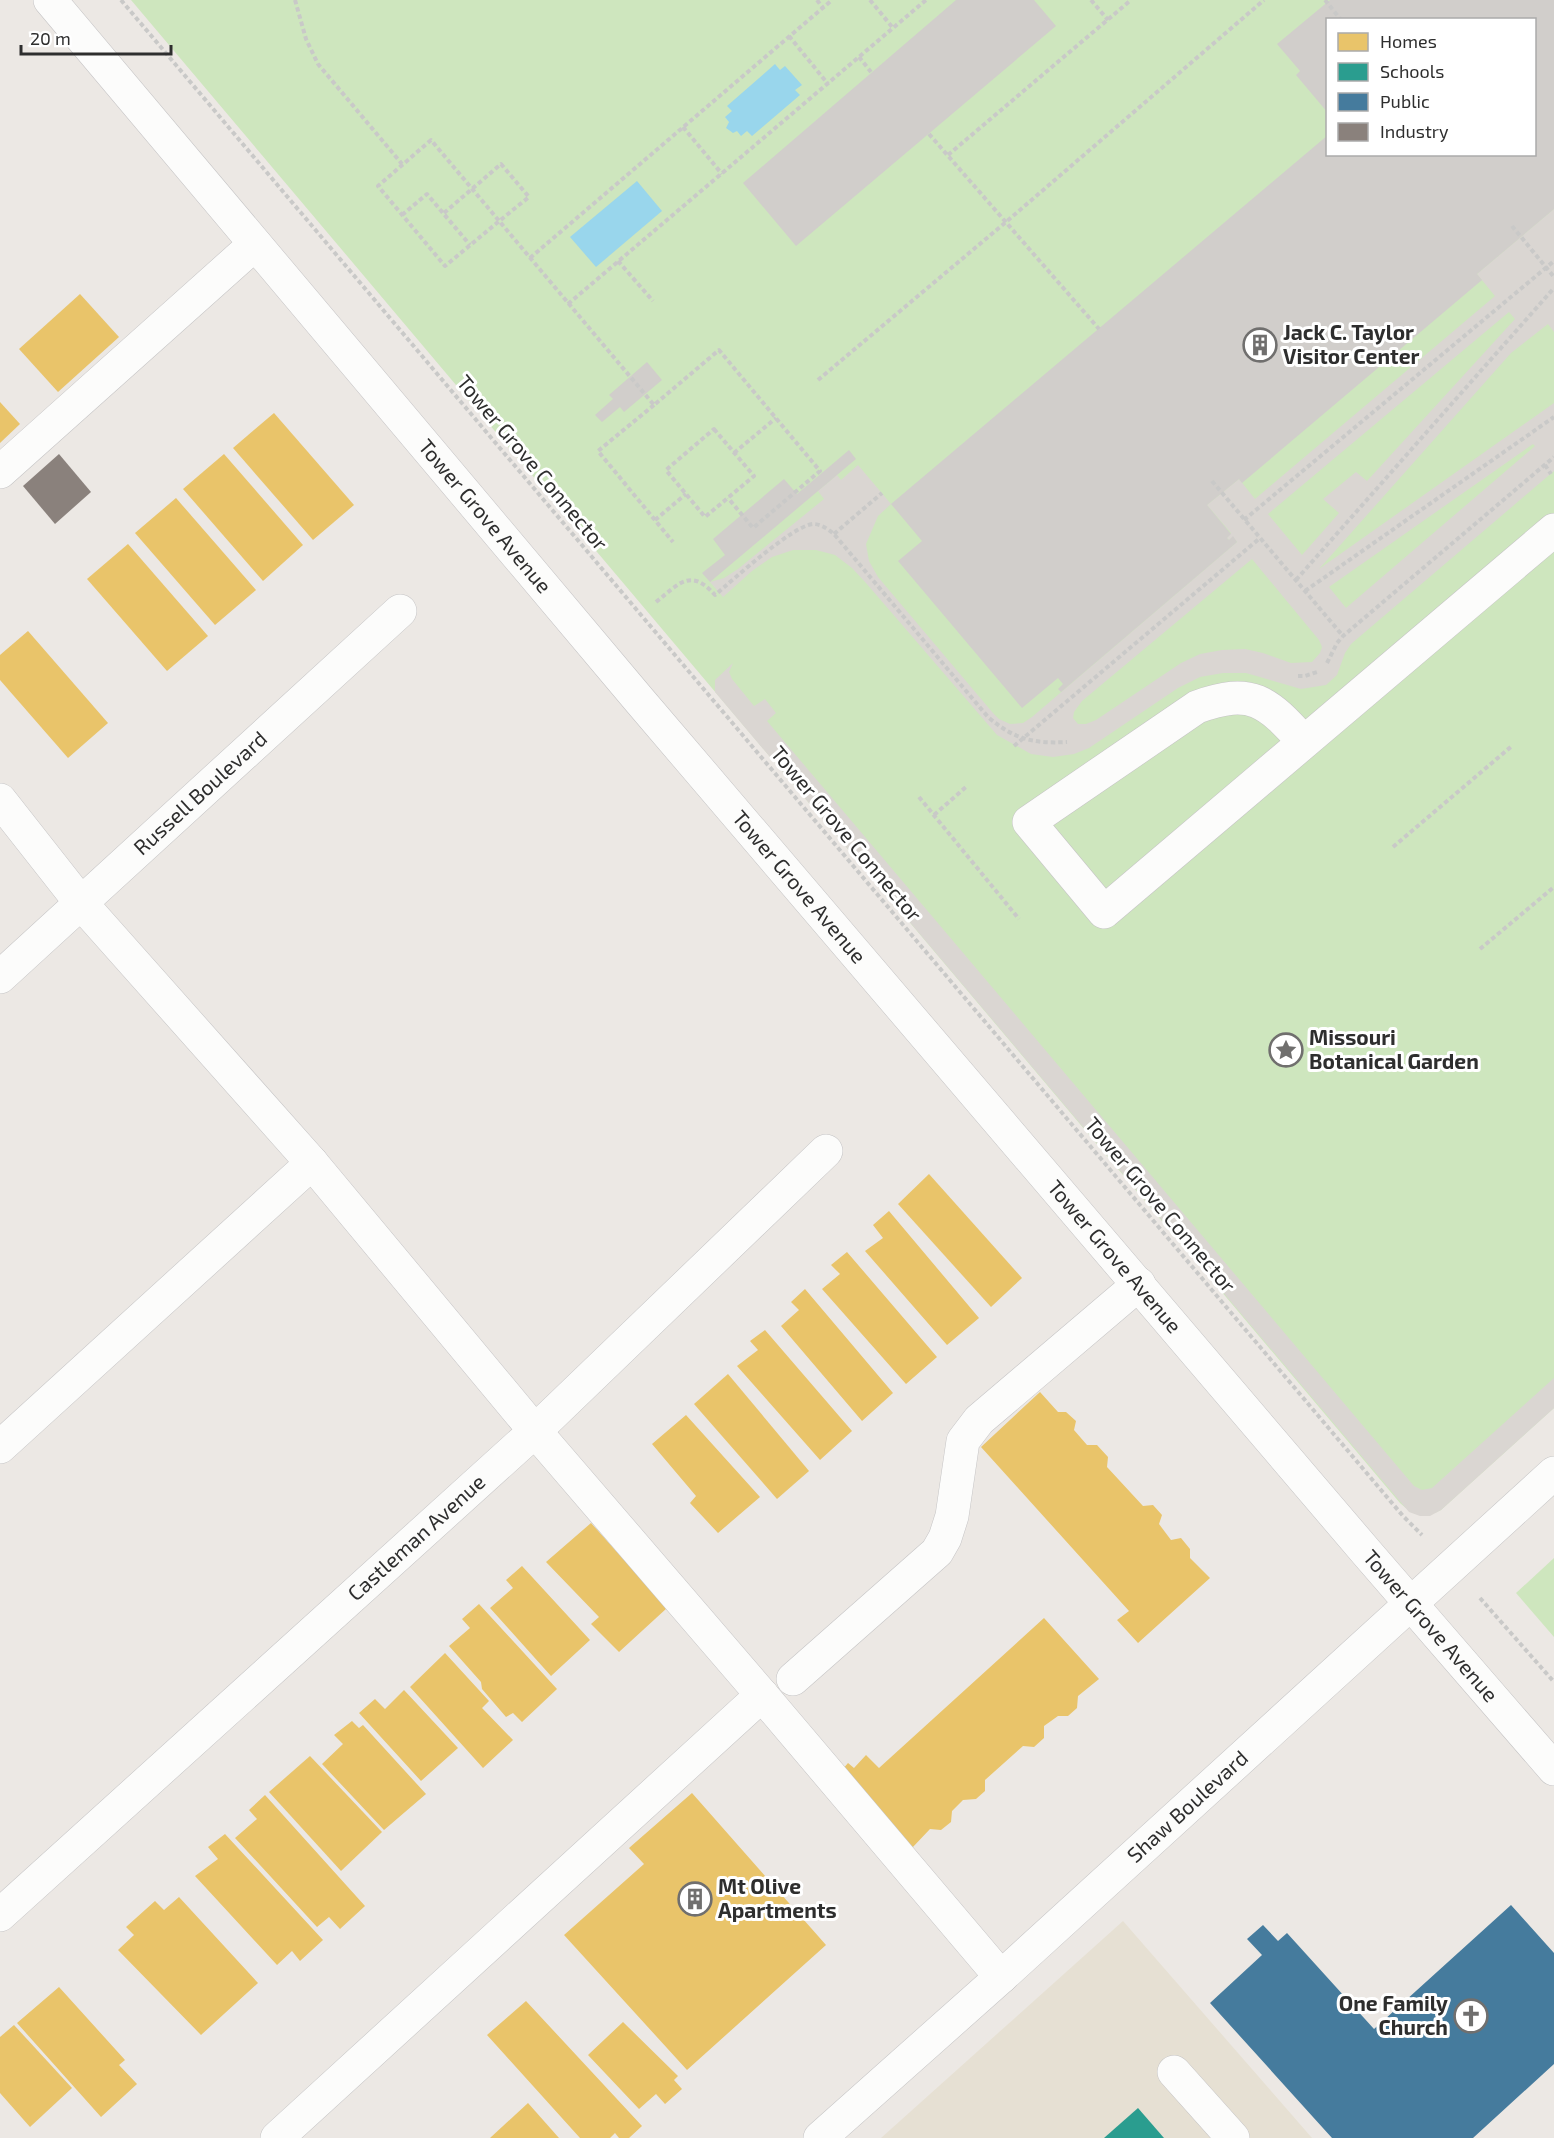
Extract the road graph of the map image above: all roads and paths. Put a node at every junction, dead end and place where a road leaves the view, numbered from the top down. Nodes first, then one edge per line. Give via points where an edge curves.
1 (50, 0) edge
2 (121, 0) edge
3 (295, 0) edge
4 (817, 0) edge
5 (832, 0) edge
6 (870, 0) edge
7 (926, 0) edge
8 (1091, 0) edge
9 (1131, 0) edge
10 (1264, 0) edge
11 (1325, 0) edge
12 (823, 8) junction
13 (1339, 18) edge
14 (1108, 20) junction
15 (893, 28) junction
16 (789, 36) junction
17 (859, 57) junction
18 (871, 72) dead end
19 (828, 84) junction
20 (683, 127) junction
21 (929, 134) dead end
22 (948, 155) junction
23 (402, 164) junction
24 (722, 174) junction
25 (471, 188) junction
26 (444, 213) junction
27 (402, 215) junction
28 (499, 221) junction
29 (1006, 222) junction
30 (1512, 226) dead end
31 (255, 244) junction
32 (470, 245) junction
33 (530, 258) junction
34 (618, 261) junction
35 (1554, 261) edge
36 (1546, 268) junction
37 (1554, 277) edge
38 (1554, 288) edge
39 (652, 301) dead end
40 (568, 304) junction
41 (1099, 329) dead end
42 (818, 380) dead end
43 (654, 405) junction
44 (1554, 417) edge
45 (776, 418) junction
46 (734, 453) junction
47 (1554, 457) edge
48 (1545, 465) junction
49 (0, 472) edge
50 (1551, 474) dead end
51 (1212, 481) dead end
52 (686, 494) junction
53 (882, 494) dead end
54 (728, 498) junction
55 (655, 520) junction
56 (1244, 520) junction
57 (1554, 530) edge
58 (834, 534) junction
59 (1260, 538) junction
60 (673, 542) dead end
61 (1296, 580) junction
62 (1305, 591) junction
63 (656, 602) dead end
64 (400, 611) dead end
65 (988, 717) dead end
66 (1304, 742) junction
67 (1513, 745) dead end
68 (1014, 746) dead end
69 (966, 787) dead end
70 (919, 797) dead end
71 (0, 800) edge
72 (934, 815) junction
73 (1394, 847) dead end
74 (1554, 887) edge
75 (81, 903) junction
76 (1019, 919) dead end
77 (1480, 949) dead end
78 (0, 977) edge
79 (825, 1151) dead end
80 (312, 1164) junction
81 (1139, 1284) junction
82 (535, 1431) junction
83 (0, 1447) edge
84 (1554, 1473) edge
85 (1452, 1566) junction
86 (1411, 1603) junction
87 (793, 1679) dead end
88 (1554, 1682) edge
89 (762, 1695) junction
90 (1554, 1769) edge
91 (0, 1916) edge
92 (1001, 1977) junction
93 (1174, 2072) dead end
94 (277, 2138) edge
95 (820, 2138) edge
96 (1233, 2138) edge

1 - 31 street, Tower Grove Avenue
2 - 85 path, Tower Grove Connector via 1395,1507
3 - 23 path via 318,64
4 - 12 path
5 - 12 path
6 - 15 path
7 - 15 path
8 - 14 path
9 - 14 path
10 - 29 path
11 - 13 path
12 - 16 path
14 - 22 path
15 - 17 path
16 - 19 path
16 - 20 path
17 - 18 path
17 - 19 path
19 - 24 path
20 - 24 path
20 - 33 path
21 - 22 path
22 - 29 path
23 - 25 path via 431,140
23 - 27 path via 378,186
24 - 34 path
25 - 26 path
25 - 28 path
25 - 28 path via 501,165 529,197
26 - 27 path via 427,194
26 - 32 path
27 - 32 path via 445,266
28 - 32 path
28 - 33 path
29 - 41 path
29 - 42 path
30 - 36 path
31 - 49 street
31 - 81 street, Tower Grove Avenue
33 - 40 path
34 - 39 path
34 - 40 path
35 - 36 path
36 - 37 path
36 - 56 path
38 - 61 path
40 - 43 path
43 - 45 path via 719,350
43 - 55 path via 598,451
44 - 62 path
45 - 46 path
45 - 54 path via 820,471 753,528
46 - 52 path via 714,429 666,470
46 - 54 path via 754,476
47 - 48 path
48 - 50 path
48 - 62 path via 1343,636
51 - 56 path
52 - 54 path via 705,517
52 - 55 path
53 - 58 path
55 - 60 path
56 - 59 path
57 - 66 street
58 - 63 path via 815,524 801,527 715,595 702,582 692,579
58 - 65 path
59 - 61 path
59 - 68 path
61 - 62 path
64 - 75 street, Russell Boulevard
66 - 66 street via 1265,705 1245,697 1220,699 1197,707 1029,822 1104,912
67 - 73 path
69 - 72 path
70 - 72 path
71 - 75 street
72 - 76 path
74 - 77 path
75 - 78 street, Russell Boulevard
75 - 80 street
79 - 82 street, Castleman Avenue
80 - 82 street
80 - 83 street
81 - 86 street, Tower Grove Avenue
81 - 87 street via 979,1420 963,1441 952,1516 937,1552
82 - 89 street
82 - 91 street, Castleman Avenue
84 - 85 street, Shaw Boulevard
85 - 86 street, Shaw Boulevard
85 - 88 path, Tower Grove Connector
86 - 90 street, Tower Grove Avenue
86 - 92 street, Shaw Boulevard
89 - 92 street
89 - 94 street
92 - 95 street, Shaw Boulevard
93 - 96 street

